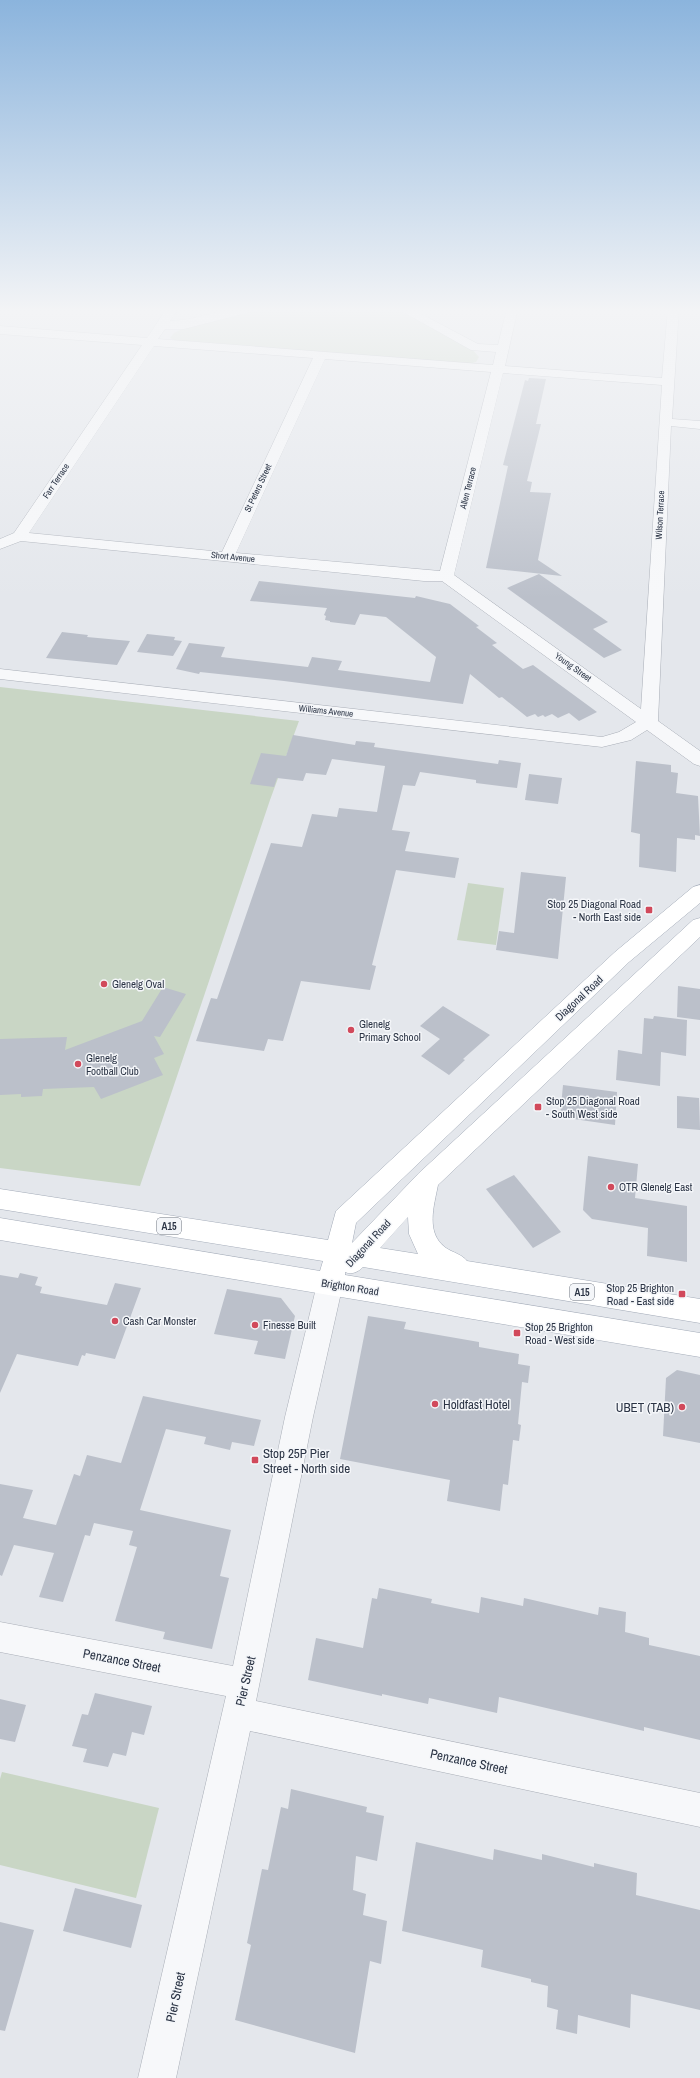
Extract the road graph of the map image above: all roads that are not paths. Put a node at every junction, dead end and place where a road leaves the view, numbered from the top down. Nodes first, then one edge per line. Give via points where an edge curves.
1 (107, 405) edge
2 (297, 405) edge
3 (489, 405) edge
4 (666, 405) edge
5 (665, 422) junction
6 (700, 425) edge
7 (19, 536) junction
8 (0, 546) edge
9 (227, 556) junction
10 (446, 576) junction
11 (0, 674) edge
12 (649, 722) junction
13 (700, 760) edge
14 (700, 892) edge
15 (700, 925) edge
16 (427, 1180) junction
17 (0, 1199) edge
18 (0, 1229) edge
19 (347, 1254) junction
20 (465, 1272) junction
21 (330, 1284) junction
22 (700, 1311) edge
23 (700, 1345) edge
24 (0, 1637) edge
25 (241, 1699) junction
26 (700, 1810) edge
27 (157, 2078) edge

1 - 7 street, Farr Terrace
2 - 9 street, St Peters Street
3 - 10 street, Allen Terrace
4 - 5 street, Wilson Terrace
5 - 6 street
5 - 12 street, Wilson Terrace
7 - 8 street
7 - 9 street, Short Avenue
9 - 10 street, Short Avenue via 424,576
10 - 12 street, Young Street
11 - 12 street, Williams Avenue via 602,742 624,736
12 - 13 street, Young Street
14 - 19 main road, Diagonal Road via 622,957 345,1218
15 - 16 main road, Diagonal Road
16 - 19 main road, Diagonal Road
16 - 20 main road via 420,1222 424,1243 431,1251
17 - 19 main road, A15
18 - 21 main road, Brighton Road
19 - 20 main road, A15
19 - 21 main road, Diagonal Road
20 - 22 main road, A15
21 - 23 main road, Brighton Road
21 - 25 street, Pier Street via 299,1417
24 - 25 street, Penzance Street
25 - 26 street, Penzance Street
25 - 27 street, Pier Street

